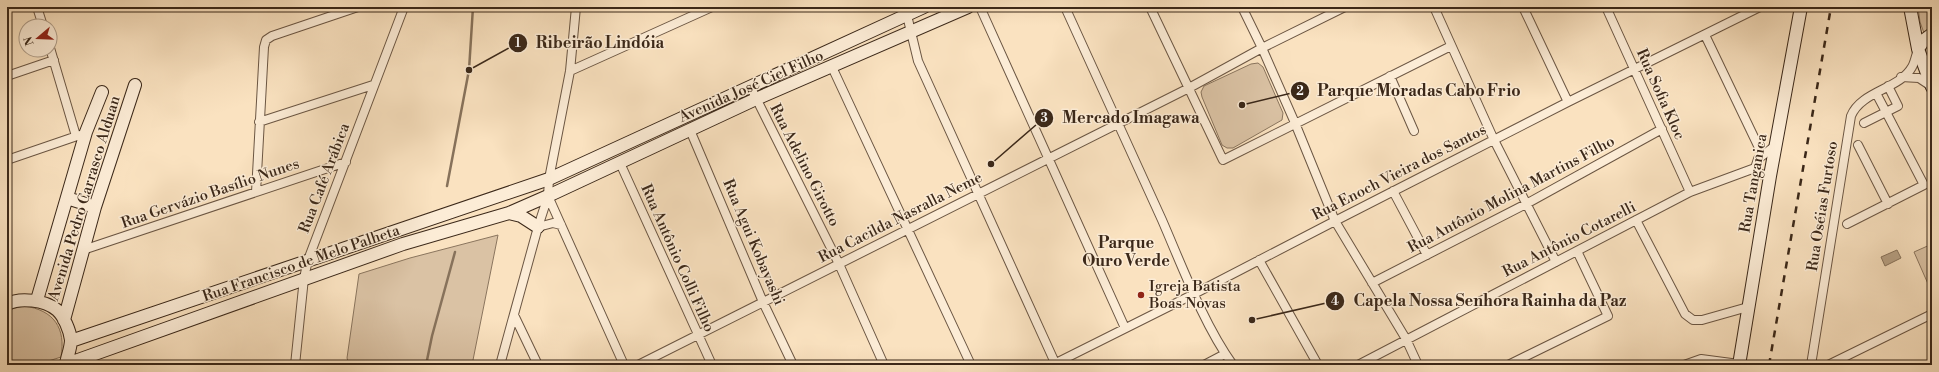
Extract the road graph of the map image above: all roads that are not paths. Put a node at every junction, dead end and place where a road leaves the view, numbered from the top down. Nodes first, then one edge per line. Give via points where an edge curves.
1 (37, 7) edge
2 (358, 7) edge
3 (404, 7) edge
4 (576, 7) edge
5 (712, 7) edge
6 (924, 7) edge
7 (968, 7) edge
8 (980, 7) edge
9 (1064, 7) edge
10 (1150, 7) edge
11 (1242, 7) edge
12 (1345, 7) edge
13 (1434, 7) edge
14 (1522, 7) edge
15 (1606, 7) edge
16 (1760, 7) edge
17 (1801, 7) edge
18 (1910, 7) edge
19 (906, 11) edge
20 (40, 18) edge
21 (911, 32) junction
22 (1932, 34) edge
23 (1705, 35) junction
24 (1451, 46) junction
25 (1262, 48) junction
26 (1918, 49) junction
27 (54, 60) joint
28 (832, 67) junction
29 (1635, 70) junction
30 (570, 71) junction
31 (7, 76) edge
32 (1390, 76) junction
33 (1901, 77) junction
34 (135, 85) dead end
35 (373, 85) junction
36 (750, 86) junction
37 (1888, 86) junction
38 (1932, 87) edge
39 (1189, 88) junction
40 (102, 92) dead end
41 (1876, 93) junction
42 (756, 99) junction
43 (1568, 102) junction
44 (1886, 112) junction
45 (259, 122) junction
46 (1118, 122) junction
47 (1295, 123) junction
48 (1864, 123) dead end
49 (1662, 129) junction
50 (690, 130) junction
51 (1414, 131) dead end
52 (81, 134) junction
53 (1494, 140) junction
54 (1775, 146) junction
55 (1858, 146) dead end
56 (1762, 154) junction
57 (1048, 159) junction
58 (7, 160) edge
59 (346, 162) junction
60 (620, 163) junction
61 (1755, 168) junction
62 (1770, 176) junction
63 (549, 179) junction
64 (1393, 191) junction
65 (256, 192) junction
66 (1690, 192) junction
67 (977, 194) junction
68 (548, 196) junction
69 (67, 198) junction
70 (1526, 204) junction
71 (1888, 204) junction
72 (96, 207) junction
73 (508, 213) junction
74 (1335, 220) junction
75 (1636, 220) junction
76 (1847, 224) dead end
77 (561, 225) junction
78 (538, 228) junction
79 (908, 228) junction
80 (83, 250) junction
81 (1577, 251) junction
82 (1427, 254) junction
83 (308, 260) junction
84 (1259, 260) junction
85 (1556, 262) junction
86 (838, 264) junction
87 (304, 278) junction
88 (1372, 283) junction
89 (1194, 294) junction
90 (37, 300) junction
91 (763, 302) junction
92 (7, 304) edge
93 (1748, 307) junction
94 (1932, 314) edge
95 (514, 315) junction
96 (64, 320) junction
97 (1125, 328) junction
98 (698, 336) junction
99 (1406, 339) junction
100 (71, 341) junction
101 (1225, 354) junction
102 (1698, 362) edge
103 (1054, 364) edge
104 (1739, 364) edge
105 (65, 365) edge
106 (295, 365) edge
107 (500, 365) edge
108 (538, 365) edge
109 (624, 365) edge
110 (638, 365) edge
111 (712, 365) edge
112 (792, 365) edge
113 (884, 365) edge
114 (971, 365) edge
115 (1204, 365) edge
116 (1233, 365) edge
117 (1318, 365) edge
118 (1358, 365) edge
119 (1418, 365) edge
120 (1508, 365) edge
121 (1684, 365) edge
122 (1811, 365) edge
123 (1828, 365) edge

1 - 20 street
2 - 45 street via 266,40
3 - 35 street, Rua Café Arábica
4 - 30 street
5 - 30 street
6 - 19 street, Avenida José Ciel Filho
7 - 21 street, Avenida José Ciel Filho
8 - 57 street
9 - 46 street
10 - 39 street
11 - 25 street
12 - 25 street, Rua Cacilda Nasralla Neme
13 - 24 street
14 - 43 street
15 - 29 street, Rua Sofia Kloc
16 - 23 street, Rua Enoch Vieira dos Santos
17 - 54 street, Rua Tanganica
18 - 26 street
19 - 21 street
19 - 36 street, Avenida José Ciel Filho
21 - 28 street, Avenida José Ciel Filho
21 - 67 street via 918,61
22 - 26 street
23 - 29 street, Rua Enoch Vieira dos Santos
23 - 56 street
24 - 32 street
24 - 53 street
25 - 39 street, Rua Cacilda Nasralla Neme
25 - 47 street
26 - 33 street, Rua Oséias Furtoso via 1912,68
26 - 38 street
27 - 31 street
27 - 52 street
28 - 42 street, Avenida José Ciel Filho
28 - 79 street
29 - 43 street, Rua Enoch Vieira dos Santos
29 - 49 street, Rua Sofia Kloc
30 - 63 street
32 - 47 street
32 - 51 street
33 - 37 street, Rua Oséias Furtoso
33 - 38 street via 1919,78
34 - 72 street, Avenida Pedro Carrasco Alduan
35 - 45 street
35 - 59 street, Rua Café Arábica
36 - 42 street, Rua Adelino Girotto
36 - 63 street, Avenida José Ciel Filho
37 - 41 street, Rua Oséias Furtoso
37 - 44 street via 1898,106
39 - 46 street, Rua Cacilda Nasralla Neme
39 - 47 street via 1223,160
40 - 52 street, Avenida Pedro Carrasco Alduan
41 - 44 street
41 - 122 street, Rua Oséias Furtoso via 1858,104 1851,116
42 - 50 street, Avenida José Ciel Filho
42 - 86 street, Rua Adelino Girotto
43 - 53 street, Rua Enoch Vieira dos Santos
44 - 48 street
44 - 71 street via 1924,185
45 - 65 street
46 - 57 street, Rua Cacilda Nasralla Neme
46 - 89 street
47 - 74 street
49 - 66 street, Rua Sofia Kloc
49 - 70 street, Rua Antônio Molina Martins Filho
50 - 60 street, Avenida José Ciel Filho
50 - 91 street, Rua Agui Kobayashi
52 - 58 street
52 - 69 street, Avenida Pedro Carrasco Alduan
53 - 64 street, Rua Enoch Vieira dos Santos
53 - 70 street
54 - 56 street
54 - 62 street, Rua Tanganica
55 - 71 street
56 - 61 street
57 - 67 street, Rua Cacilda Nasralla Neme
57 - 97 street
59 - 65 street, Rua Gervázio Basílio Nunes
59 - 83 street, Rua Café Arábica
60 - 68 street, Avenida José Ciel Filho
60 - 98 street, Rua Antônio Colli Filho
61 - 62 street via 1760,174
61 - 66 street, Rua Antônio Cotarelli
62 - 93 street, Rua Tanganica
63 - 68 street
63 - 83 street, Rua Francisco de Melo Palheta
64 - 74 street, Rua Enoch Vieira dos Santos
64 - 82 street
65 - 80 street, Rua Gervázio Basílio Nunes
66 - 75 street, Rua Antônio Cotarelli
67 - 79 street, Rua Cacilda Nasralla Neme
67 - 103 street
68 - 73 street, Rua Francisco de Melo Palheta
68 - 77 street
68 - 78 street
69 - 72 street
69 - 90 street, Avenida Pedro Carrasco Alduan
70 - 82 street, Rua Antônio Molina Martins Filho
70 - 85 street
71 - 76 street
72 - 80 street, Avenida Pedro Carrasco Alduan
73 - 78 street via 521,216
73 - 87 street, Rua Francisco de Melo Palheta via 403,244
74 - 84 street, Rua Enoch Vieira dos Santos
74 - 88 street
75 - 81 street, Rua Antônio Cotarelli
75 - 93 street via 1685,314 1693,320 1702,320
77 - 78 street via 553,224
77 - 109 street
78 - 95 street
79 - 86 street, Rua Cacilda Nasralla Neme
79 - 114 street
80 - 96 street, Avenida Pedro Carrasco Alduan
81 - 85 street, Rua Antônio Cotarelli
81 - 120 street via 1608,316
82 - 88 street, Rua Antônio Molina Martins Filho
83 - 87 street, Rua Café Arábica
83 - 100 street, Rua Francisco de Melo Palheta
84 - 89 street, Rua Enoch Vieira dos Santos
84 - 117 street
85 - 99 street, Rua Antônio Cotarelli
86 - 91 street, Rua Cacilda Nasralla Neme
86 - 113 street, Rua Adelino Girotto
87 - 105 street, Rua Francisco de Melo Palheta
87 - 106 street, Rua Café Arábica
88 - 99 street
89 - 97 street, Rua Enoch Vieira dos Santos
89 - 101 street
90 - 92 street via 14,300
90 - 96 street via 57,310
91 - 98 street, Rua Cacilda Nasralla Neme
91 - 112 street, Rua Agui Kobayashi
93 - 104 street, Rua Tanganica
94 - 123 street
95 - 107 street
95 - 108 street
96 - 100 street
97 - 103 street, Rua Enoch Vieira dos Santos
98 - 110 street, Rua Cacilda Nasralla Neme
98 - 111 street, Rua Antônio Colli Filho
99 - 118 street, Rua Antônio Cotarelli
99 - 119 street
100 - 105 street
101 - 115 street
101 - 116 street
102 - 104 street via 1722,360
102 - 121 street

